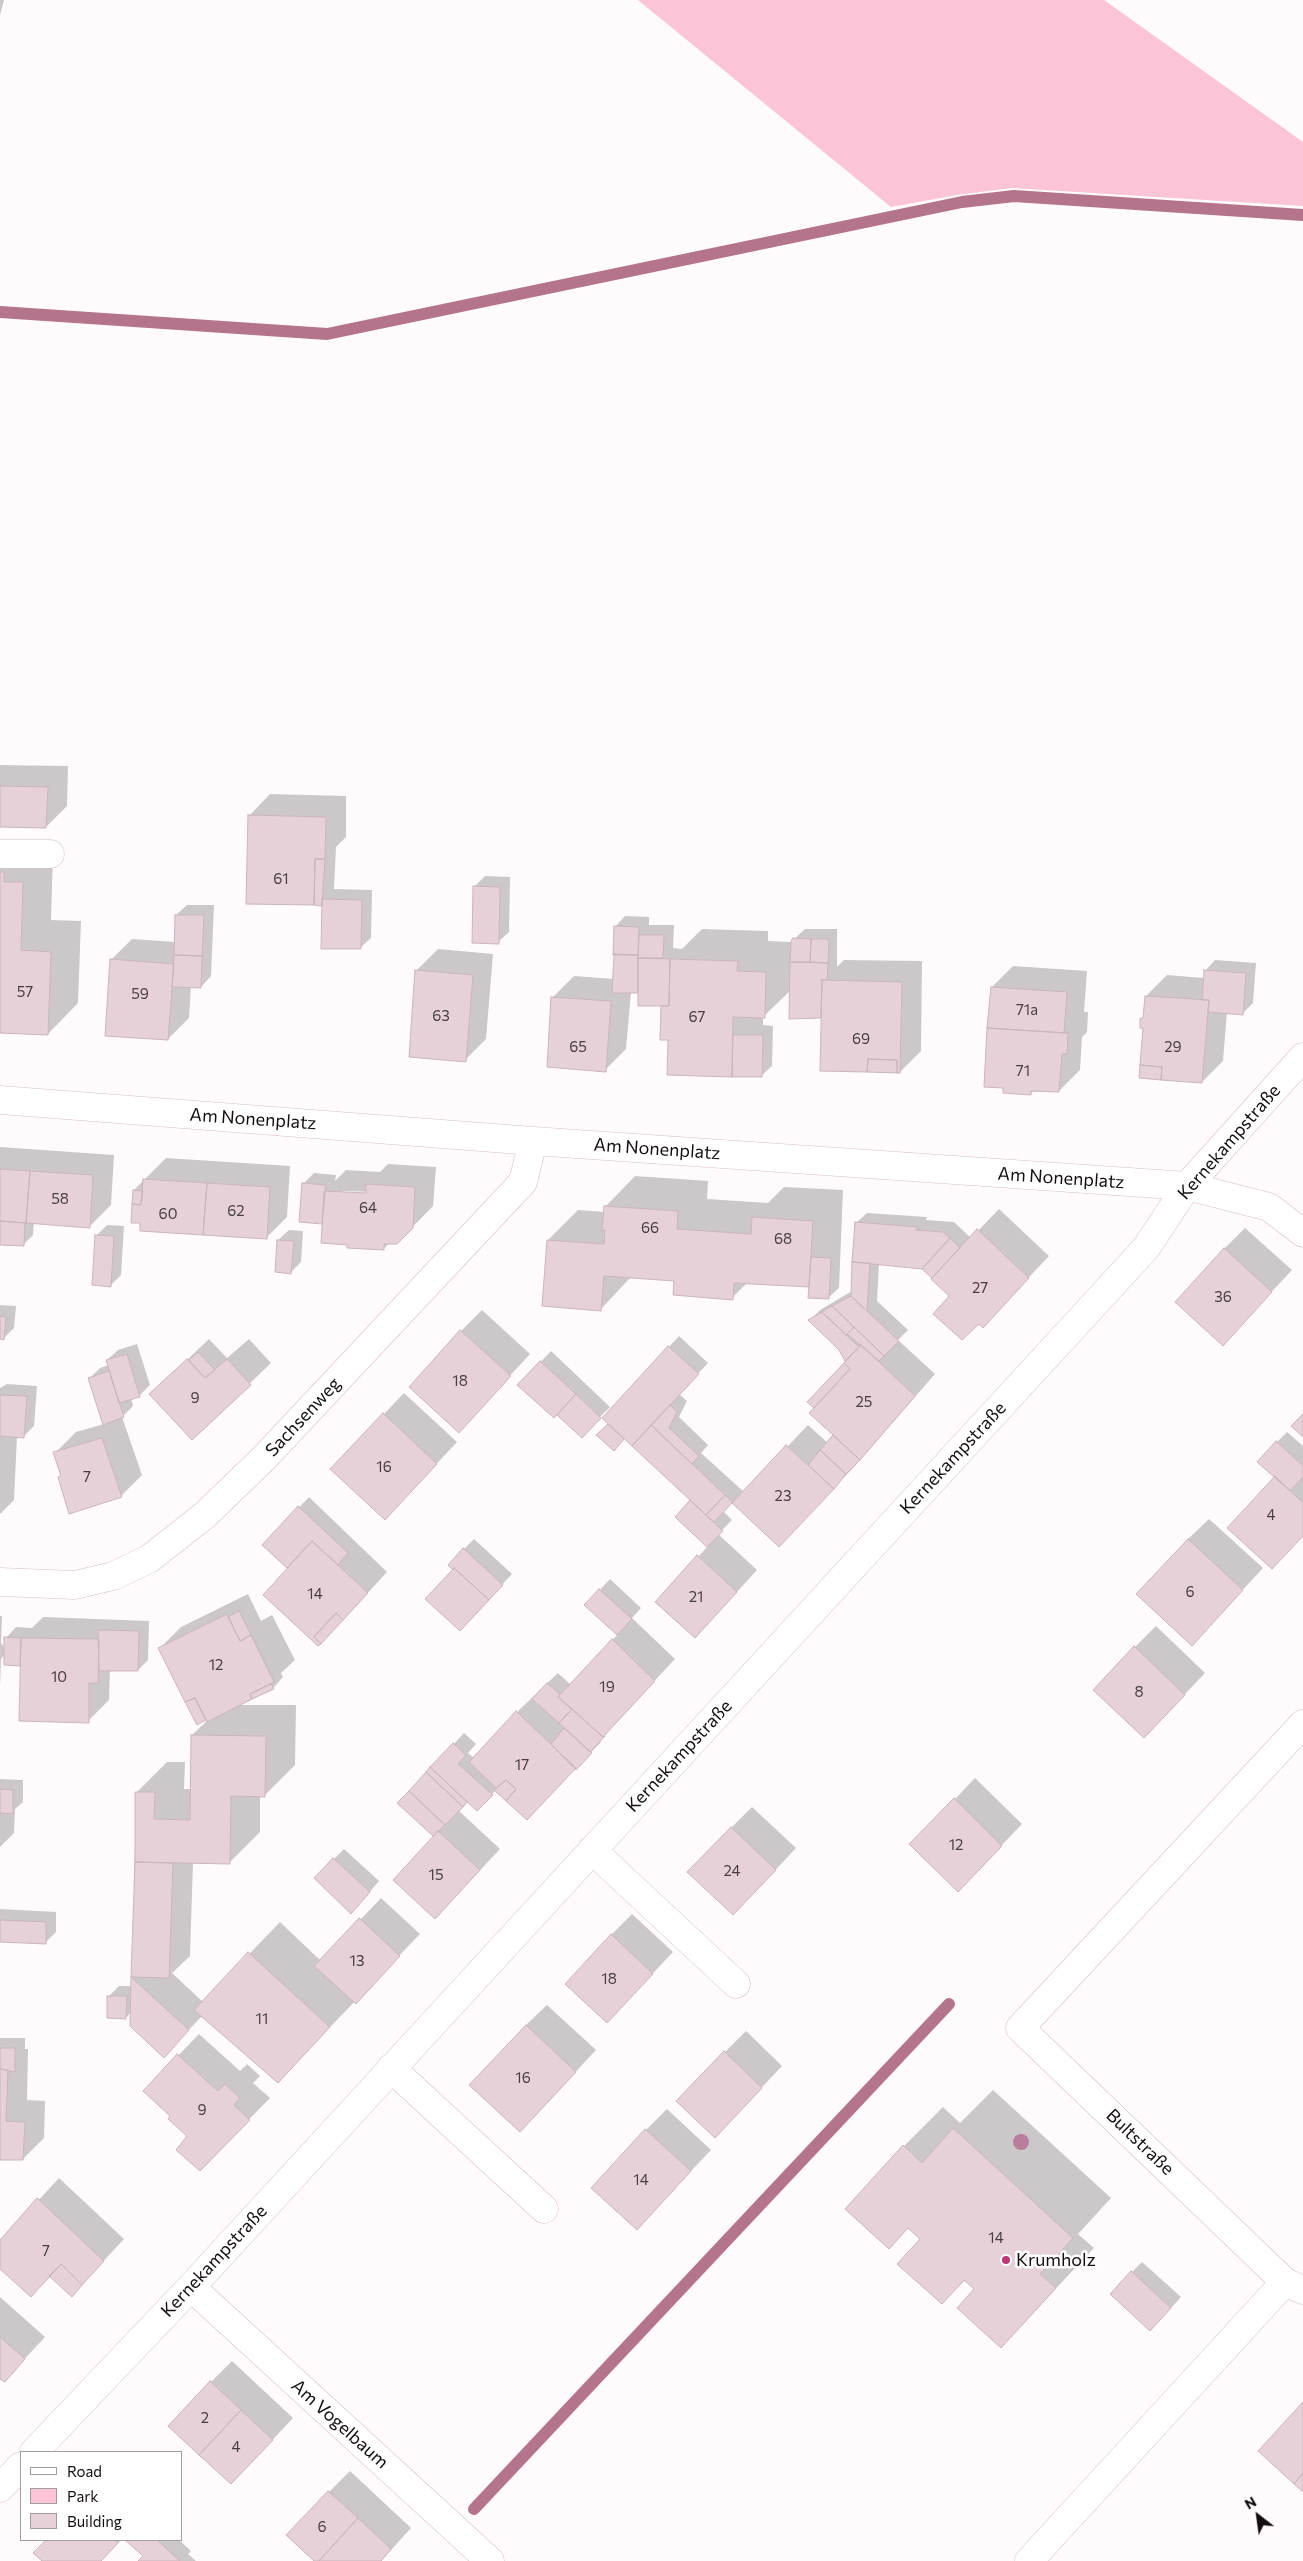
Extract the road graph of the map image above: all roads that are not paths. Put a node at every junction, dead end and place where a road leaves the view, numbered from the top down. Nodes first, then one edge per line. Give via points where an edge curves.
1 (0, 854) edge
2 (50, 854) dead end
3 (1303, 1057) edge
4 (0, 1100) edge
5 (533, 1141) junction
6 (1187, 1186) junction
7 (1303, 1234) edge
8 (0, 1582) edge
9 (1303, 1724) edge
10 (592, 1850) junction
11 (736, 1984) dead end
12 (391, 2068) junction
13 (544, 2209) dead end
14 (1294, 2286) edge
15 (190, 2287) junction
16 (35, 2451) edge
17 (20, 2467) edge
18 (0, 2488) edge
19 (490, 2561) edge
20 (1029, 2561) edge

1 - 2 street
3 - 6 street, Kernekampstraße
4 - 5 street, Am Nonenplatz
5 - 6 street, Am Nonenplatz
5 - 8 street, Sachsenweg via 523,1182 264,1458 205,1515 149,1559 112,1576 74,1585
6 - 7 street, Am Nonenplatz via 1268,1207
6 - 10 street, Kernekampstraße via 1146,1248
9 - 14 street, Bultstraße via 1020,2028
10 - 11 street
10 - 12 street, Kernekampstraße
12 - 13 street
12 - 15 street, Kernekampstraße
14 - 20 street, Bultstraße
15 - 16 street, Kernekampstraße
15 - 19 street, Am Vogelbaum
17 - 18 street

